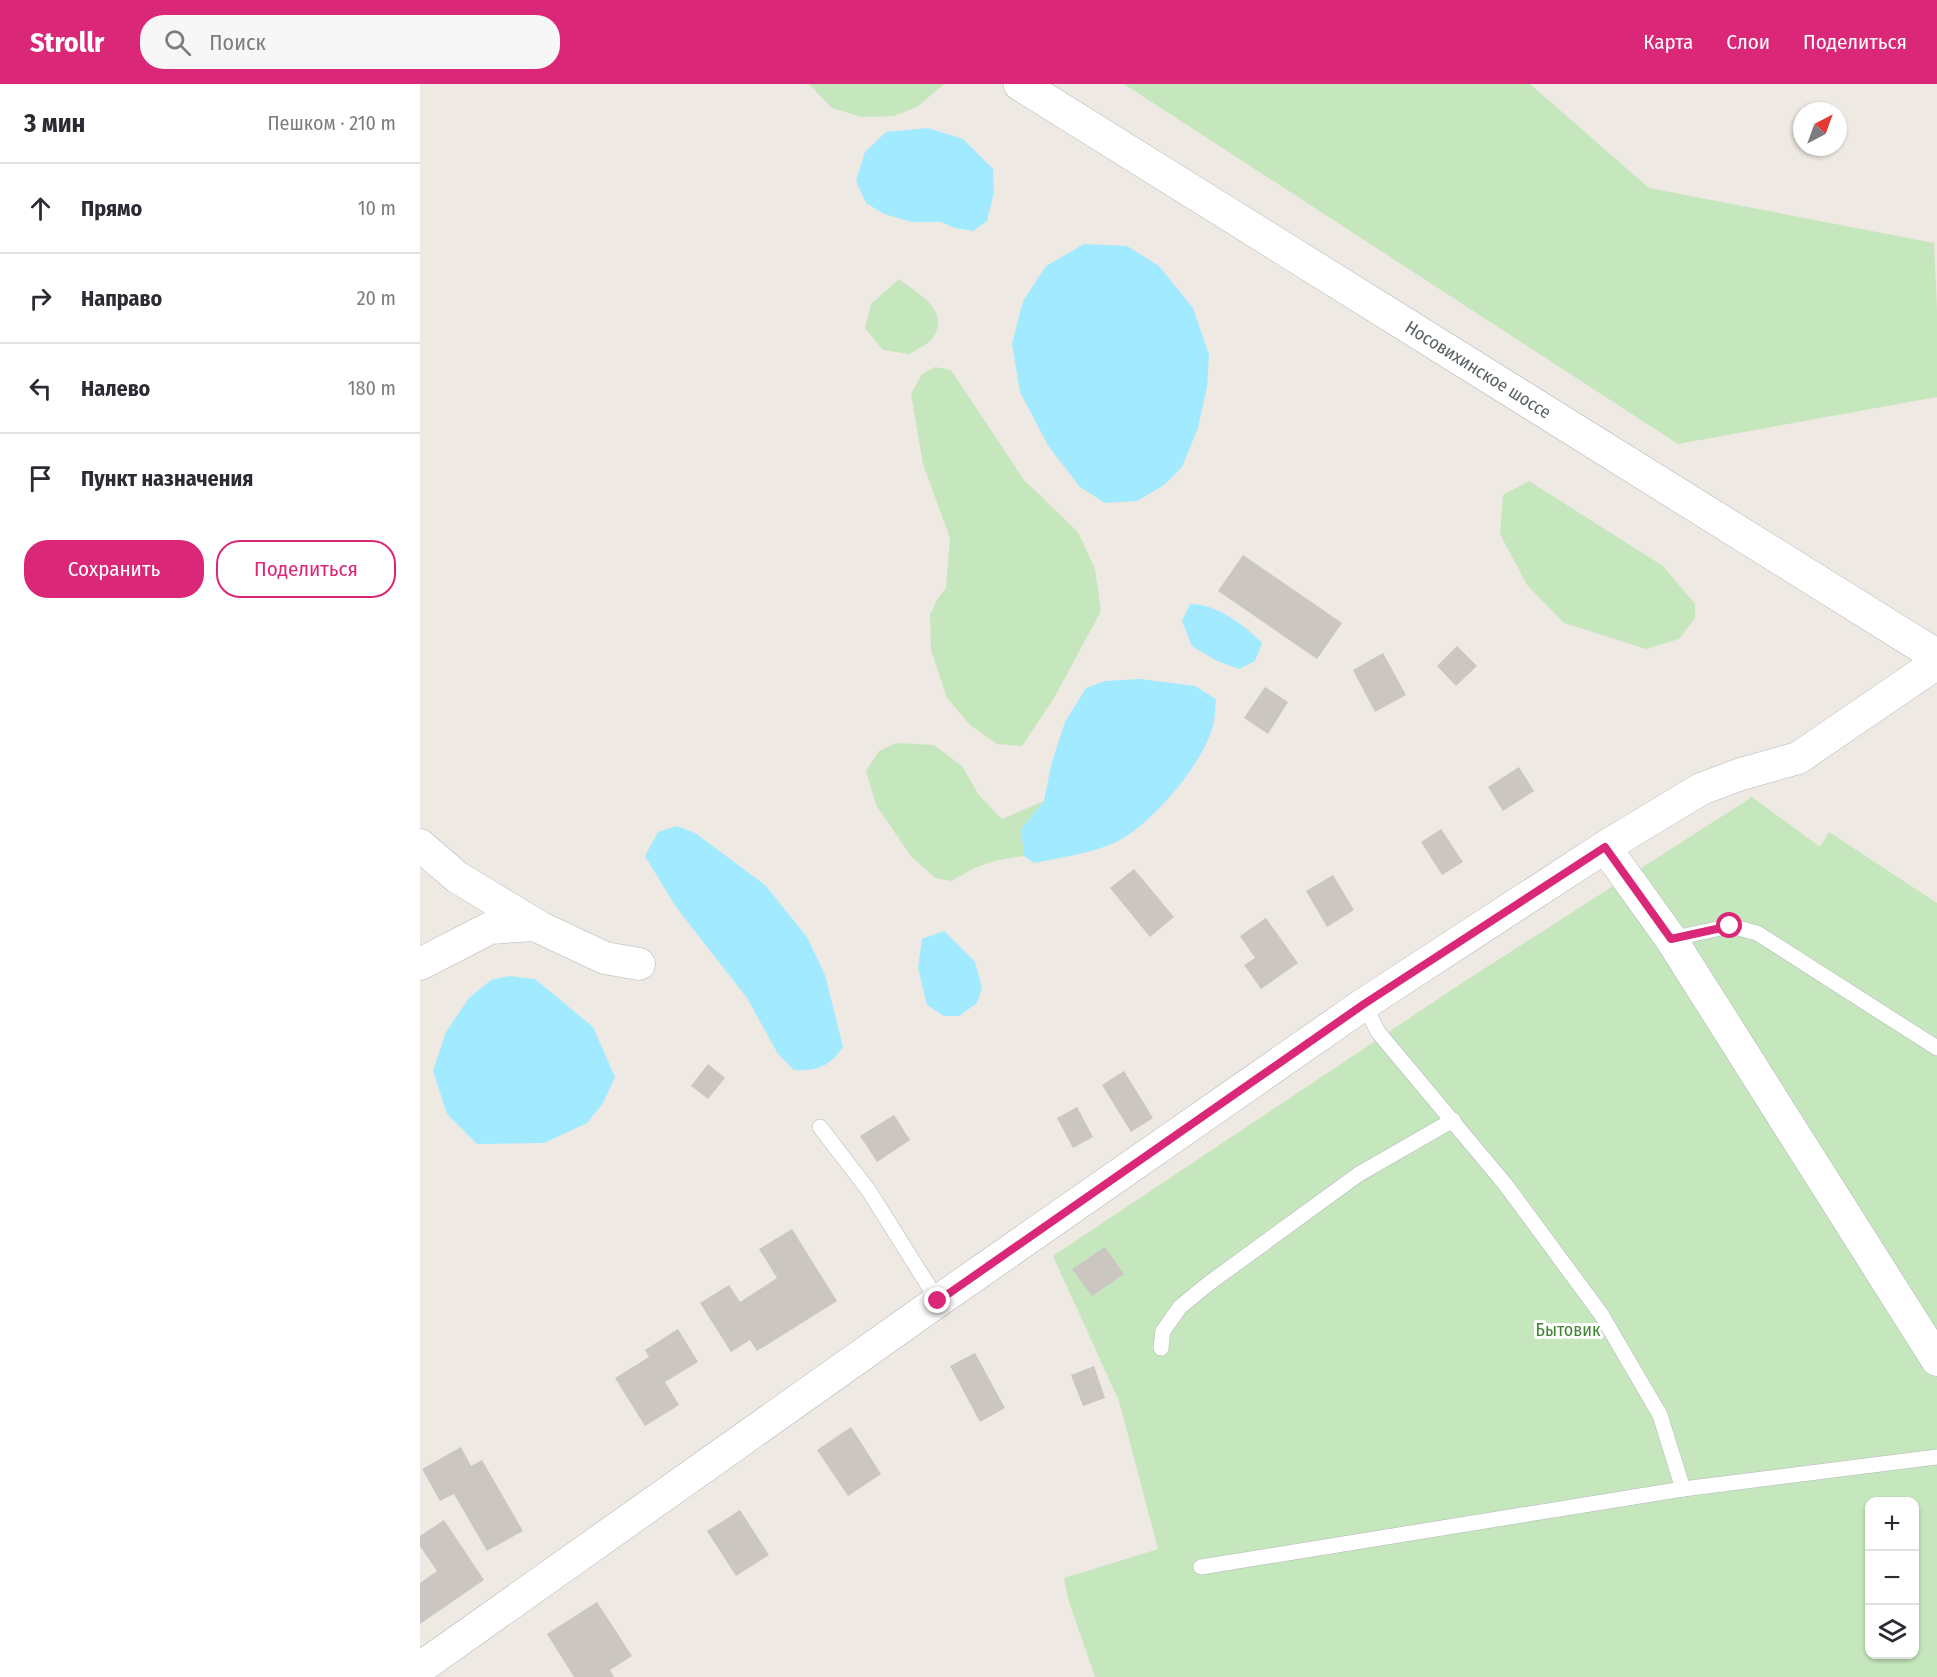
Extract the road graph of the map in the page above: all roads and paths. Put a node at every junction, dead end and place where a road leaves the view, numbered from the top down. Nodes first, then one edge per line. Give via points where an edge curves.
1 (1020, 84) edge
2 (1937, 656) edge
3 (1937, 663) edge
4 (420, 845) edge
5 (1605, 847) junction
6 (534, 925) junction
7 (1671, 939) junction
8 (420, 964) edge
9 (639, 964) dead end
10 (1364, 1004) junction
11 (1937, 1048) edge
12 (1453, 1120) junction
13 (820, 1127) dead end
14 (938, 1301) junction
15 (1161, 1348) dead end
16 (1937, 1360) edge
17 (1937, 1456) edge
18 (1683, 1490) junction
19 (1201, 1567) dead end
20 (420, 1668) edge

1 - 2 main road, Носовихинское шоссе
3 - 5 street via 1798,758 1701,789
4 - 6 street via 457,877
5 - 7 street
5 - 10 street
6 - 8 street via 490,928
6 - 9 street via 604,958
7 - 11 lane via 1730,926 1757,933
7 - 16 street
10 - 12 lane via 1378,1032
10 - 14 street
12 - 15 lane via 1359,1174 1208,1284 1180,1307 1163,1331
12 - 18 lane via 1601,1314 1660,1415
13 - 14 lane via 869,1191
14 - 20 street
17 - 18 lane
18 - 19 lane

